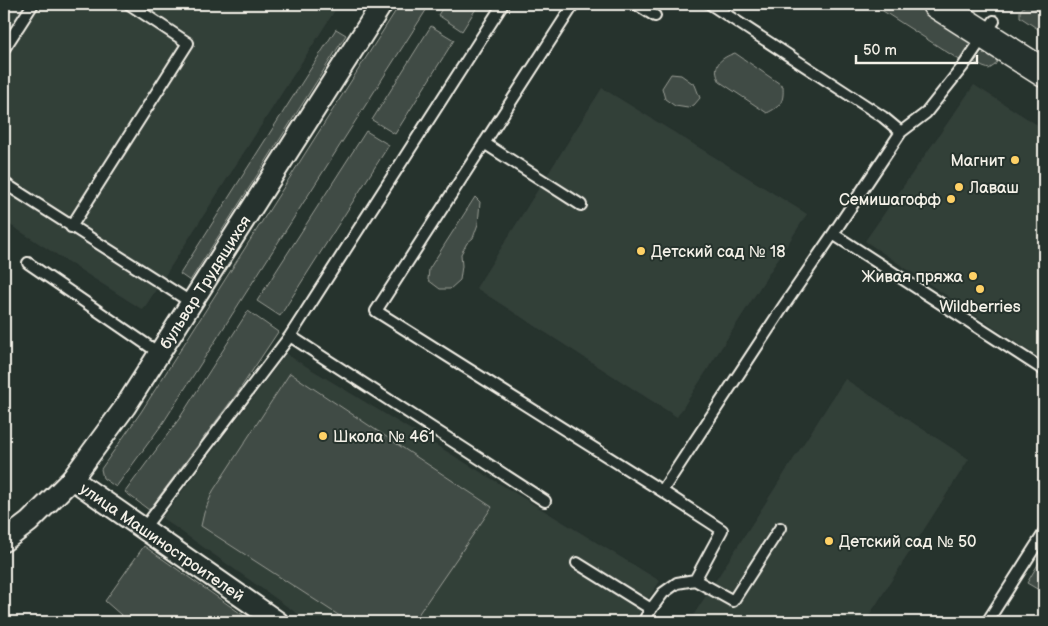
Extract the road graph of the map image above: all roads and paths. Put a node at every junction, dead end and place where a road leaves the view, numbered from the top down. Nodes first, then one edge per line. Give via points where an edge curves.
1 (33, 4) edge
2 (129, 4) edge
3 (503, 4) edge
4 (574, 4) edge
5 (636, 4) edge
6 (710, 4) edge
7 (936, 4) edge
8 (968, 4) edge
9 (378, 5) edge
10 (655, 16) dead end
11 (989, 28) junction
12 (4, 49) edge
13 (1044, 53) edge
14 (1044, 73) edge
15 (900, 132) junction
16 (484, 144) junction
17 (4, 183) edge
18 (581, 205) dead end
19 (71, 227) junction
20 (833, 234) junction
21 (28, 263) dead end
22 (192, 303) junction
23 (290, 336) junction
24 (160, 353) junction
25 (1044, 370) edge
26 (72, 479) junction
27 (662, 491) junction
28 (545, 501) dead end
29 (144, 528) junction
30 (780, 528) dead end
31 (1044, 533) edge
32 (4, 540) edge
33 (577, 563) dead end
34 (695, 580) junction
35 (651, 609) junction
36 (278, 622) edge
37 (642, 622) edge
38 (987, 622) edge

1 - 12 lane
2 - 19 lane via 188,43
3 - 23 lane
4 - 16 lane
5 - 10 lane
6 - 15 lane via 883,117
7 - 11 street
8 - 11 street
9 - 22 street, бульвар Трудящихся
11 - 13 street
11 - 14 street
11 - 15 lane via 926,113
15 - 20 lane
16 - 18 lane
16 - 27 lane via 376,311
17 - 19 lane
19 - 22 lane
20 - 25 lane
20 - 27 lane
21 - 24 lane
22 - 24 street, бульвар Трудящихся
23 - 28 lane
23 - 29 lane
24 - 26 street, бульвар Трудящихся
26 - 29 street, улица Машиностроителей
26 - 32 street, бульвар Трудящихся via 29,522
27 - 34 lane via 722,530
29 - 36 street, улица Машиностроителей
30 - 34 lane via 732,601
31 - 38 lane
33 - 35 lane
34 - 35 lane via 677,583
35 - 37 lane

